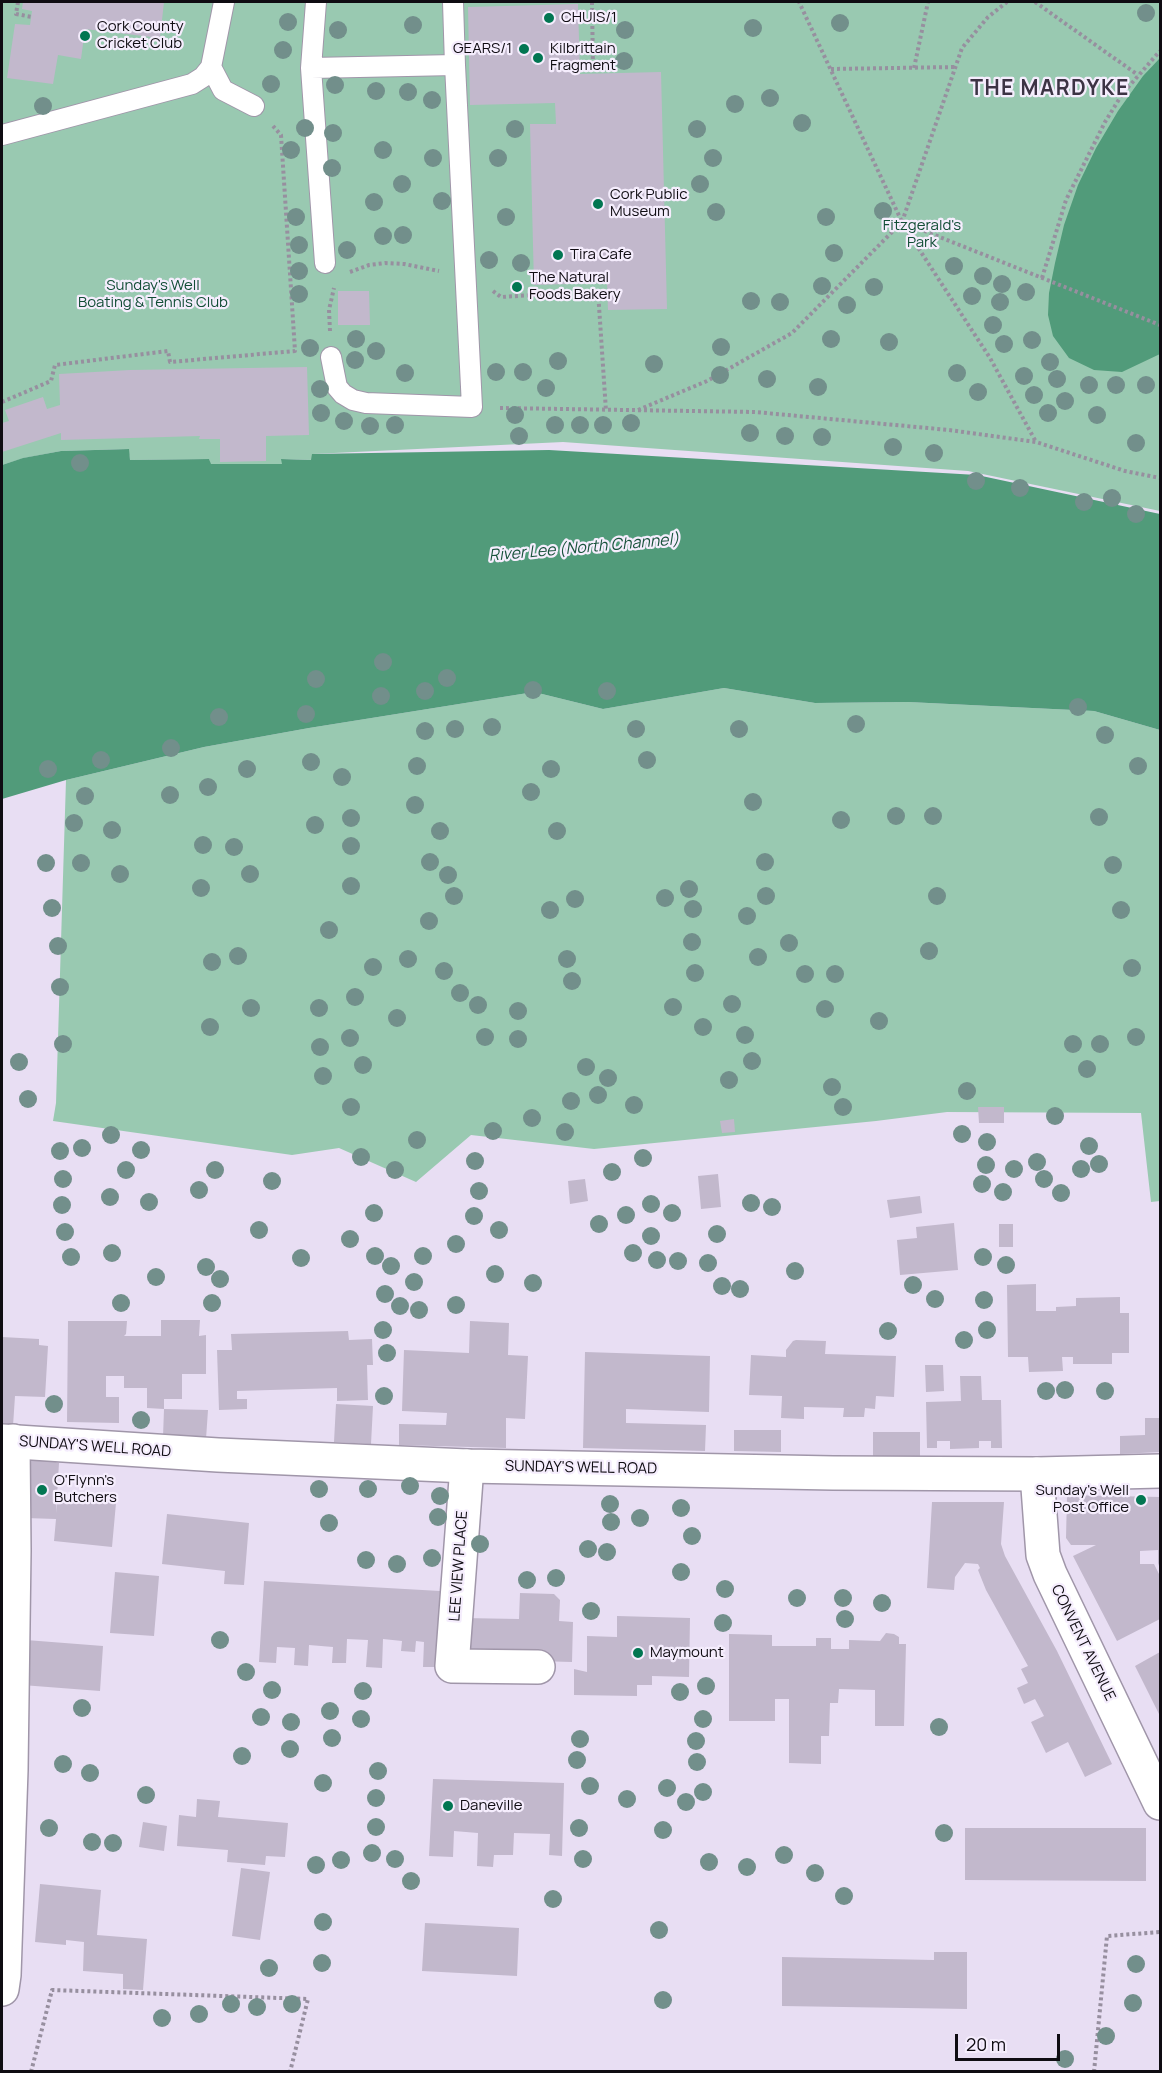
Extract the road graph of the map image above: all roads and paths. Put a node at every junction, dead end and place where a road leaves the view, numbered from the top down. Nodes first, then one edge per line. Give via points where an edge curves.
1 (18, 2) edge
2 (224, 2) edge
3 (316, 2) edge
4 (453, 2) edge
5 (592, 2) edge
6 (799, 2) edge
7 (928, 2) edge
8 (1007, 2) edge
9 (1035, 2) edge
10 (32, 17) dead end
11 (1161, 51) edge
12 (455, 65) junction
13 (211, 67) junction
14 (956, 67) junction
15 (311, 68) junction
16 (593, 68) dead end
17 (914, 68) junction
18 (831, 69) junction
19 (1138, 75) junction
20 (254, 105) joint
21 (2, 135) edge
22 (902, 222) junction
23 (325, 263) dead end
24 (1042, 278) junction
25 (1161, 325) edge
26 (331, 357) dead end
27 (2, 402) edge
28 (472, 407) junction
29 (635, 411) junction
30 (1036, 442) junction
31 (1161, 478) edge
32 (7, 1441) edge
33 (466, 1466) junction
34 (1161, 1471) edge
35 (1037, 1474) junction
36 (538, 1666) dead end
37 (1161, 1803) edge
38 (1161, 1932) edge
39 (2, 1989) edge
40 (31, 2072) edge
41 (290, 2072) edge
42 (1094, 2072) edge

1 - 10 path via 16,14
2 - 13 lane
3 - 15 lane
4 - 12 lane
5 - 16 path
6 - 18 path
7 - 17 path
8 - 14 path via 988,16 962,48
9 - 19 path
11 - 19 path
12 - 15 lane
12 - 28 lane
13 - 20 lane via 223,90
13 - 21 lane via 192,84
14 - 17 path
14 - 22 path
15 - 23 lane
17 - 18 path
18 - 22 path
19 - 24 path via 1123,93 1082,167 1066,201
20 - 27 path via 281,135 295,351 170,362 168,351 55,365 51,381
22 - 24 path
22 - 29 path via 792,333 707,381
22 - 30 path via 990,358
24 - 25 path
26 - 28 lane via 337,387 353,400
28 - 29 path
29 - 30 path via 755,412
30 - 31 path via 1125,471
32 - 33 street, SUNDAY'S WELL ROAD
32 - 39 street via 14,1551
33 - 35 street, SUNDAY'S WELL ROAD
33 - 36 street, LEE VIEW PLACE via 452,1666
34 - 35 street, SUNDAY'S WELL ROAD
35 - 37 street, CONVENT AVENUE via 1043,1555 1050,1574
38 - 42 path via 1107,1936
40 - 41 path via 52,1990 308,1999

